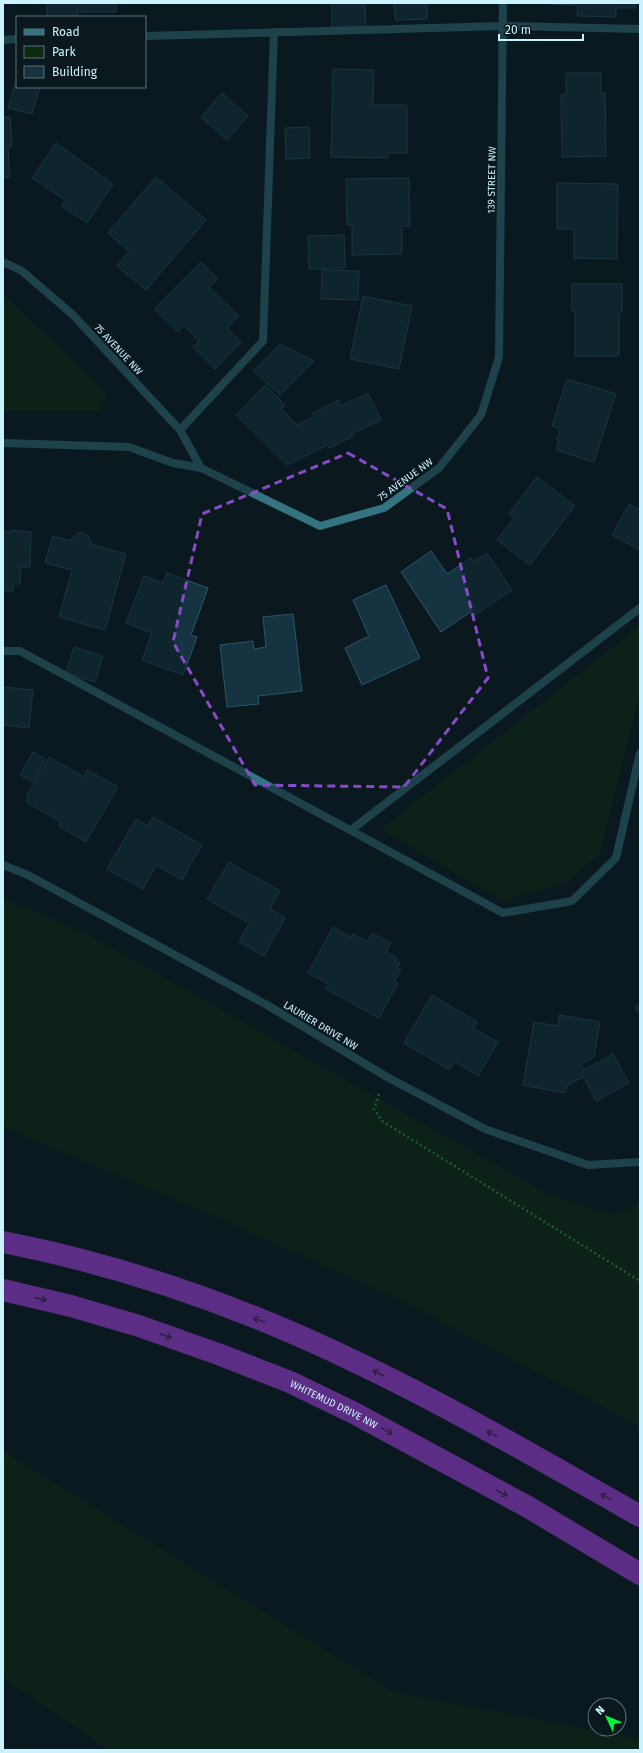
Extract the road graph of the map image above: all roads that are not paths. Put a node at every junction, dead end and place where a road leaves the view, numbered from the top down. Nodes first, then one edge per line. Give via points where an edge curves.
1 (503, 3) edge
2 (503, 26) junction
3 (640, 29) edge
4 (274, 32) junction
5 (146, 36) edge
6 (16, 39) edge
7 (3, 40) edge
8 (3, 262) edge
9 (500, 358) joint
10 (180, 430) junction
11 (3, 443) edge
12 (200, 468) junction
13 (640, 608) edge
14 (3, 651) edge
15 (640, 753) edge
16 (351, 830) junction
17 (3, 865) edge
18 (640, 1162) edge
19 (3, 1242) edge
20 (3, 1290) edge
21 (640, 1516) edge
22 (640, 1574) edge

1 - 2 street, 139 STREET NW
2 - 3 street
2 - 4 street
2 - 9 street, 139 STREET NW
4 - 5 street
4 - 10 street via 263,341
6 - 7 street
8 - 10 street, 75 AVENUE NW via 22,271 72,314
9 - 12 street, 75 AVENUE NW via 481,415 439,468 384,508 320,526
10 - 12 street, 75 AVENUE NW
11 - 12 street, 75 AVENUE NW via 129,447 173,463
13 - 16 street
14 - 16 street via 20,651
15 - 16 street via 616,858 572,901 503,913
17 - 18 street, LAURIER DRIVE NW via 28,875 267,1005 387,1077 485,1129 588,1165
21 -> 19 highway via 366,1367 278,1328 131,1273 52,1251
20 -> 22 highway, WHITEMUD DRIVE NW via 139,1326 290,1382 354,1413 528,1507

